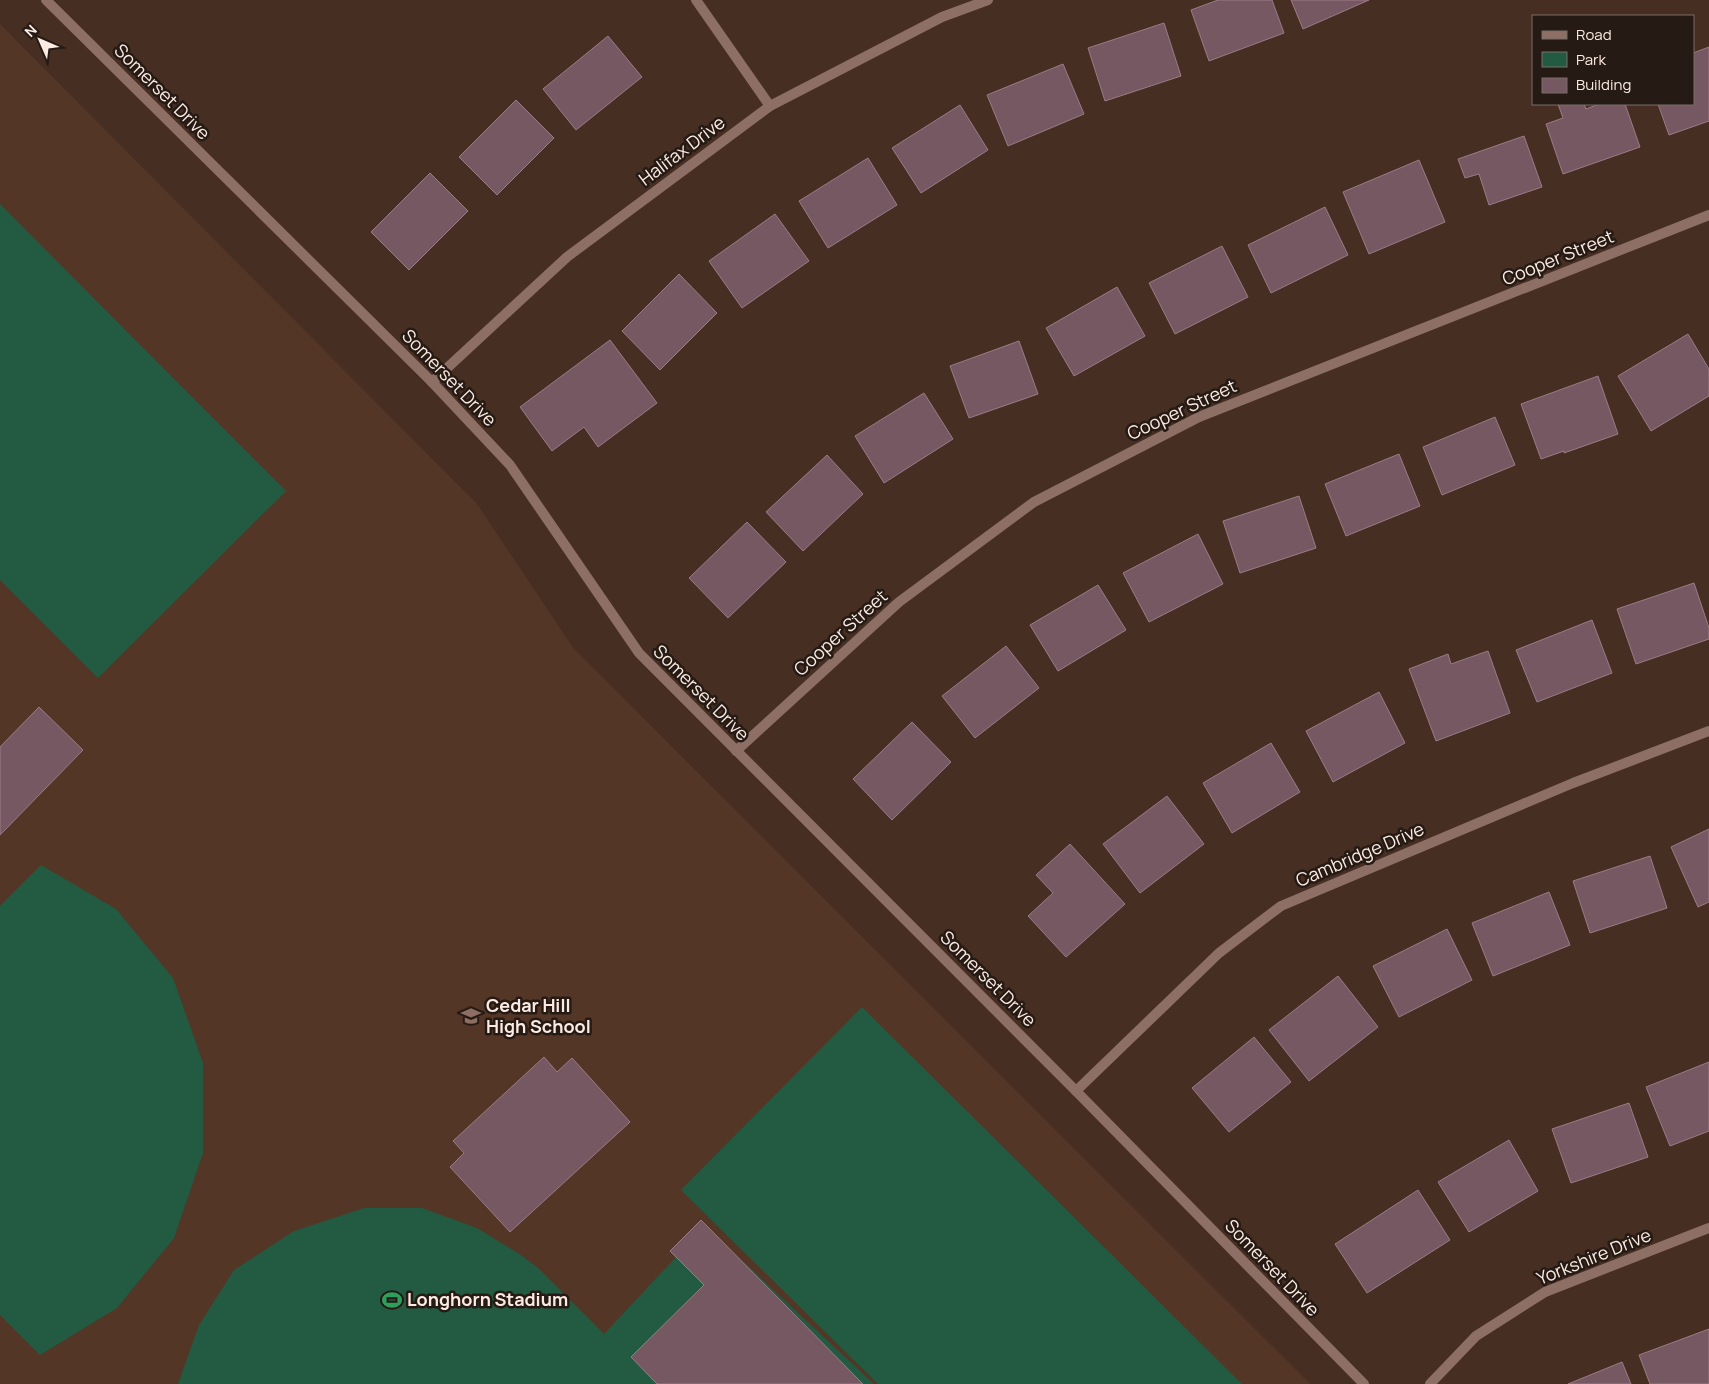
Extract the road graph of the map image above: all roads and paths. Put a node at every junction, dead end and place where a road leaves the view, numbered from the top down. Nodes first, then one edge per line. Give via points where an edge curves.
1 (46, 0) edge
2 (696, 0) edge
3 (988, 0) edge
4 (770, 106) junction
5 (1709, 215) edge
6 (432, 382) junction
7 (1709, 731) edge
8 (736, 750) junction
9 (1076, 1091) junction
10 (1709, 1228) edge
11 (1364, 1384) edge
12 (1430, 1384) edge

1 - 6 street, Somerset Drive
2 - 4 street
3 - 4 street, Halifax Drive via 942,18
4 - 6 street, Halifax Drive via 567,257
5 - 8 street, Cooper Street via 1198,417 1034,502 899,602
6 - 8 street, Somerset Drive via 510,465 639,654
7 - 9 street, Cambridge Drive via 1281,906 1219,954
8 - 9 street, Somerset Drive
9 - 11 street, Somerset Drive
10 - 12 street, Yorkshire Drive via 1545,1292 1476,1336

